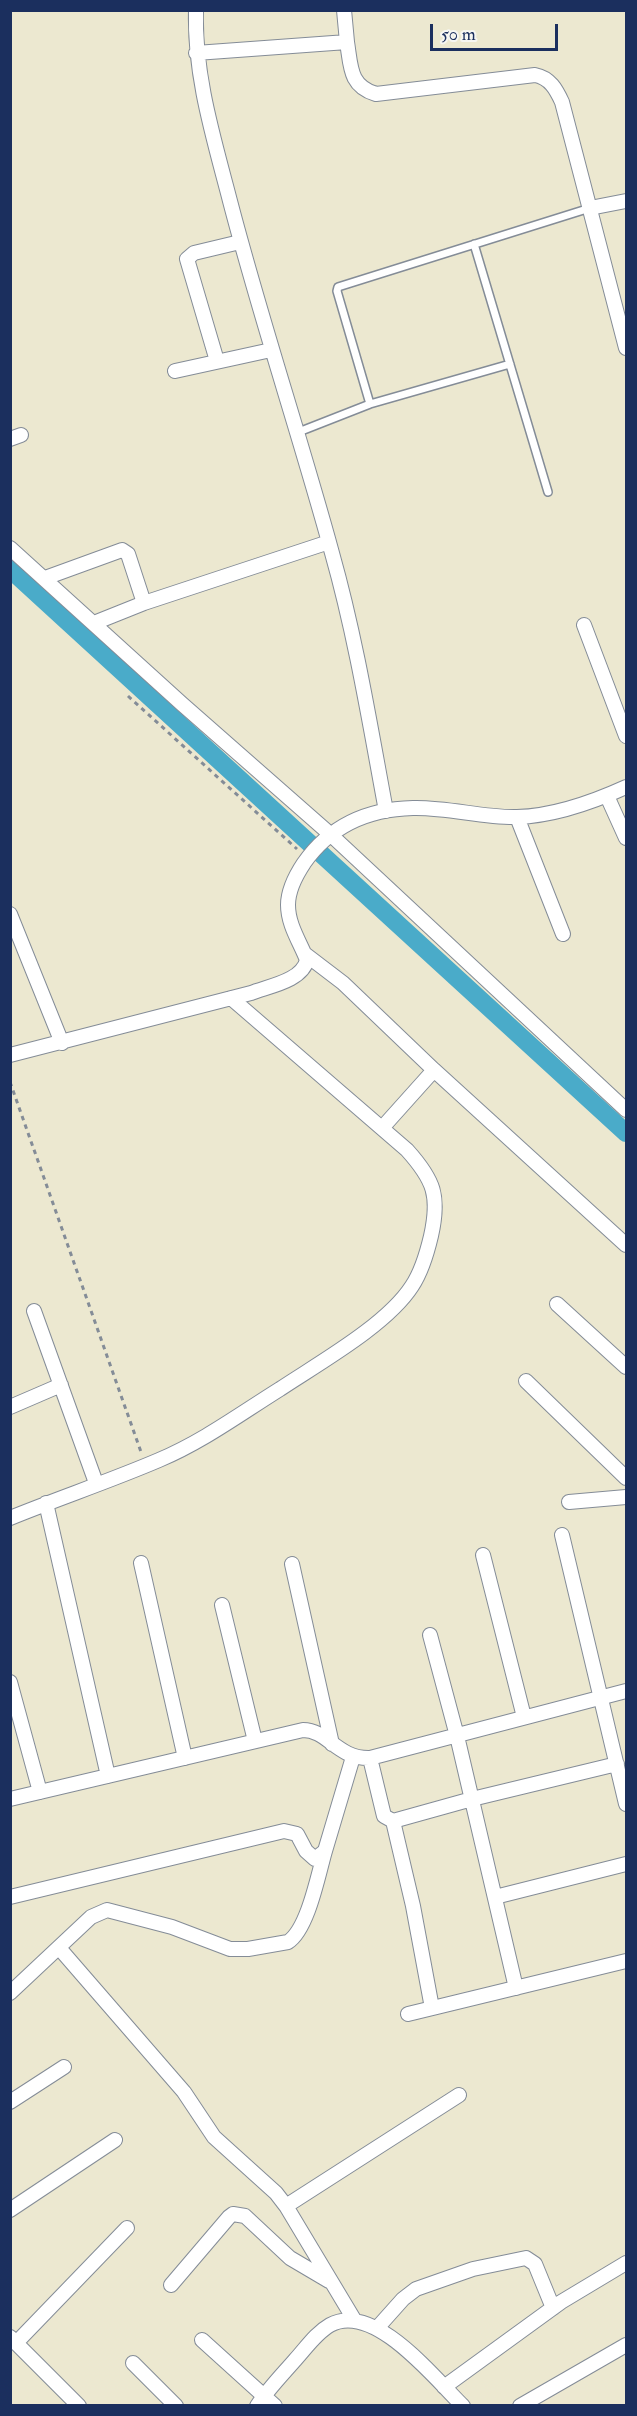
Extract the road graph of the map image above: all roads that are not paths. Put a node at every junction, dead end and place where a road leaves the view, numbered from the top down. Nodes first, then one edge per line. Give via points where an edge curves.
1 (196, 10) edge
2 (344, 10) edge
3 (347, 42) junction
4 (196, 53) junction
5 (627, 201) edge
6 (590, 208) junction
7 (240, 242) junction
8 (474, 244) junction
9 (627, 348) edge
10 (271, 350) junction
11 (217, 361) junction
12 (510, 364) junction
13 (175, 371) dead end
14 (370, 404) junction
15 (296, 433) junction
16 (548, 492) dead end
17 (329, 542) junction
18 (10, 548) edge
19 (45, 578) junction
20 (144, 603) junction
21 (94, 623) junction
22 (584, 625) dead end
23 (627, 736) edge
24 (627, 787) edge
25 (607, 796) junction
26 (386, 811) junction
27 (517, 817) junction
28 (627, 838) edge
29 (318, 846) junction
30 (10, 914) edge
31 (563, 933) dead end
32 (305, 954) junction
33 (231, 998) junction
34 (62, 1043) junction
35 (10, 1055) edge
36 (434, 1070) junction
37 (627, 1110) edge
38 (382, 1128) junction
39 (627, 1245) edge
40 (557, 1304) dead end
41 (34, 1311) dead end
42 (627, 1367) edge
43 (526, 1381) dead end
44 (61, 1385) junction
45 (10, 1407) edge
46 (627, 1478) edge
47 (96, 1484) junction
48 (627, 1497) edge
49 (569, 1502) dead end
50 (46, 1503) junction
51 (10, 1518) edge
52 (562, 1535) dead end
53 (483, 1555) dead end
54 (141, 1563) dead end
55 (292, 1564) dead end
56 (222, 1605) dead end
57 (430, 1635) dead end
58 (10, 1682) edge
59 (627, 1691) edge
60 (601, 1698) junction
61 (524, 1717) junction
62 (457, 1736) junction
63 (255, 1741) junction
64 (332, 1744) junction
65 (353, 1757) junction
66 (184, 1758) junction
67 (370, 1758) junction
68 (617, 1764) junction
69 (108, 1776) junction
70 (40, 1792) junction
71 (10, 1799) edge
72 (472, 1799) junction
73 (627, 1804) edge
74 (393, 1821) junction
75 (325, 1851) junction
76 (627, 1864) edge
77 (10, 1897) edge
78 (495, 1897) junction
79 (60, 1949) junction
80 (627, 1960) edge
81 (516, 1988) junction
82 (10, 1993) edge
83 (432, 2008) junction
84 (408, 2014) dead end
85 (64, 2067) dead end
86 (459, 2094) dead end
87 (10, 2102) edge
88 (115, 2140) dead end
89 (286, 2206) junction
90 (10, 2210) edge
91 (126, 2228) dead end
92 (627, 2263) edge
93 (331, 2282) junction
94 (171, 2285) dead end
95 (553, 2308) junction
96 (355, 2321) junction
97 (378, 2327) junction
98 (13, 2340) edge
99 (202, 2340) dead end
100 (627, 2345) edge
101 (133, 2363) dead end
102 (444, 2387) junction
103 (260, 2400) edge
104 (79, 2406) edge
105 (176, 2406) edge
106 (275, 2406) edge
107 (463, 2406) edge
108 (520, 2406) edge

1 - 4 street
2 - 3 street
3 - 4 street
3 - 6 street via 357,84 376,94 544,77 562,102
4 - 7 street via 208,119
5 - 6 street
6 - 8 lane
6 - 9 street
7 - 10 street
7 - 11 street via 194,253 187,259
8 - 12 lane
8 - 14 lane via 337,288
10 - 11 street
10 - 15 street
11 - 13 street
12 - 14 lane
12 - 16 lane
14 - 15 lane
15 - 17 street
17 - 20 street
17 - 26 street via 360,669
18 - 19 street
19 - 20 street via 122,550 128,554
19 - 21 street
20 - 21 street
21 - 29 street
22 - 23 street
24 - 25 street
25 - 27 street via 544,814
25 - 28 street
26 - 27 street via 415,808
26 - 29 street via 357,818
27 - 31 street
29 - 32 street via 297,874 288,905 291,926
29 - 37 street
30 - 34 street
32 - 33 street via 306,967 295,976
32 - 36 street via 343,983
33 - 34 street
33 - 38 street
34 - 35 street
36 - 38 street
36 - 39 street
38 - 47 street via 424,1168 435,1197 427,1253 411,1288 375,1323 210,1434
40 - 42 street
41 - 44 street
43 - 46 street
44 - 45 street
44 - 47 street
47 - 50 street
48 - 49 street
50 - 51 street
50 - 69 street
52 - 60 street
53 - 61 street
54 - 66 street
55 - 64 street
56 - 63 street
57 - 62 street
58 - 70 street
59 - 60 street
60 - 61 street
60 - 68 street
61 - 62 street
62 - 67 street
62 - 72 street
63 - 64 street via 310,1730
63 - 66 street
64 - 65 street
65 - 67 street
65 - 75 street
66 - 69 street
67 - 74 street via 384,1816
68 - 72 street
68 - 73 street
69 - 70 street
70 - 71 street
72 - 74 street
72 - 78 street
74 - 83 street
75 - 77 street via 315,1858 297,1834 284,1831
75 - 79 street via 302,1926 288,1942 230,1949 171,1927 107,1910 92,1917
76 - 78 street
78 - 81 street
79 - 82 street
79 - 89 street via 184,2092 214,2137
80 - 81 street
81 - 83 street
83 - 84 street
85 - 87 street
86 - 89 street
88 - 90 street
89 - 93 street
91 - 98 street
92 - 95 street
93 - 94 street via 290,2258 245,2216 233,2214
93 - 96 street
95 - 97 street via 535,2264 526,2258 473,2269 416,2289
95 - 102 street
96 - 97 street
96 - 103 street via 331,2324 318,2334
97 - 102 street
98 - 104 street
99 - 103 street
100 - 108 street
101 - 105 street
102 - 107 street
103 - 106 street

